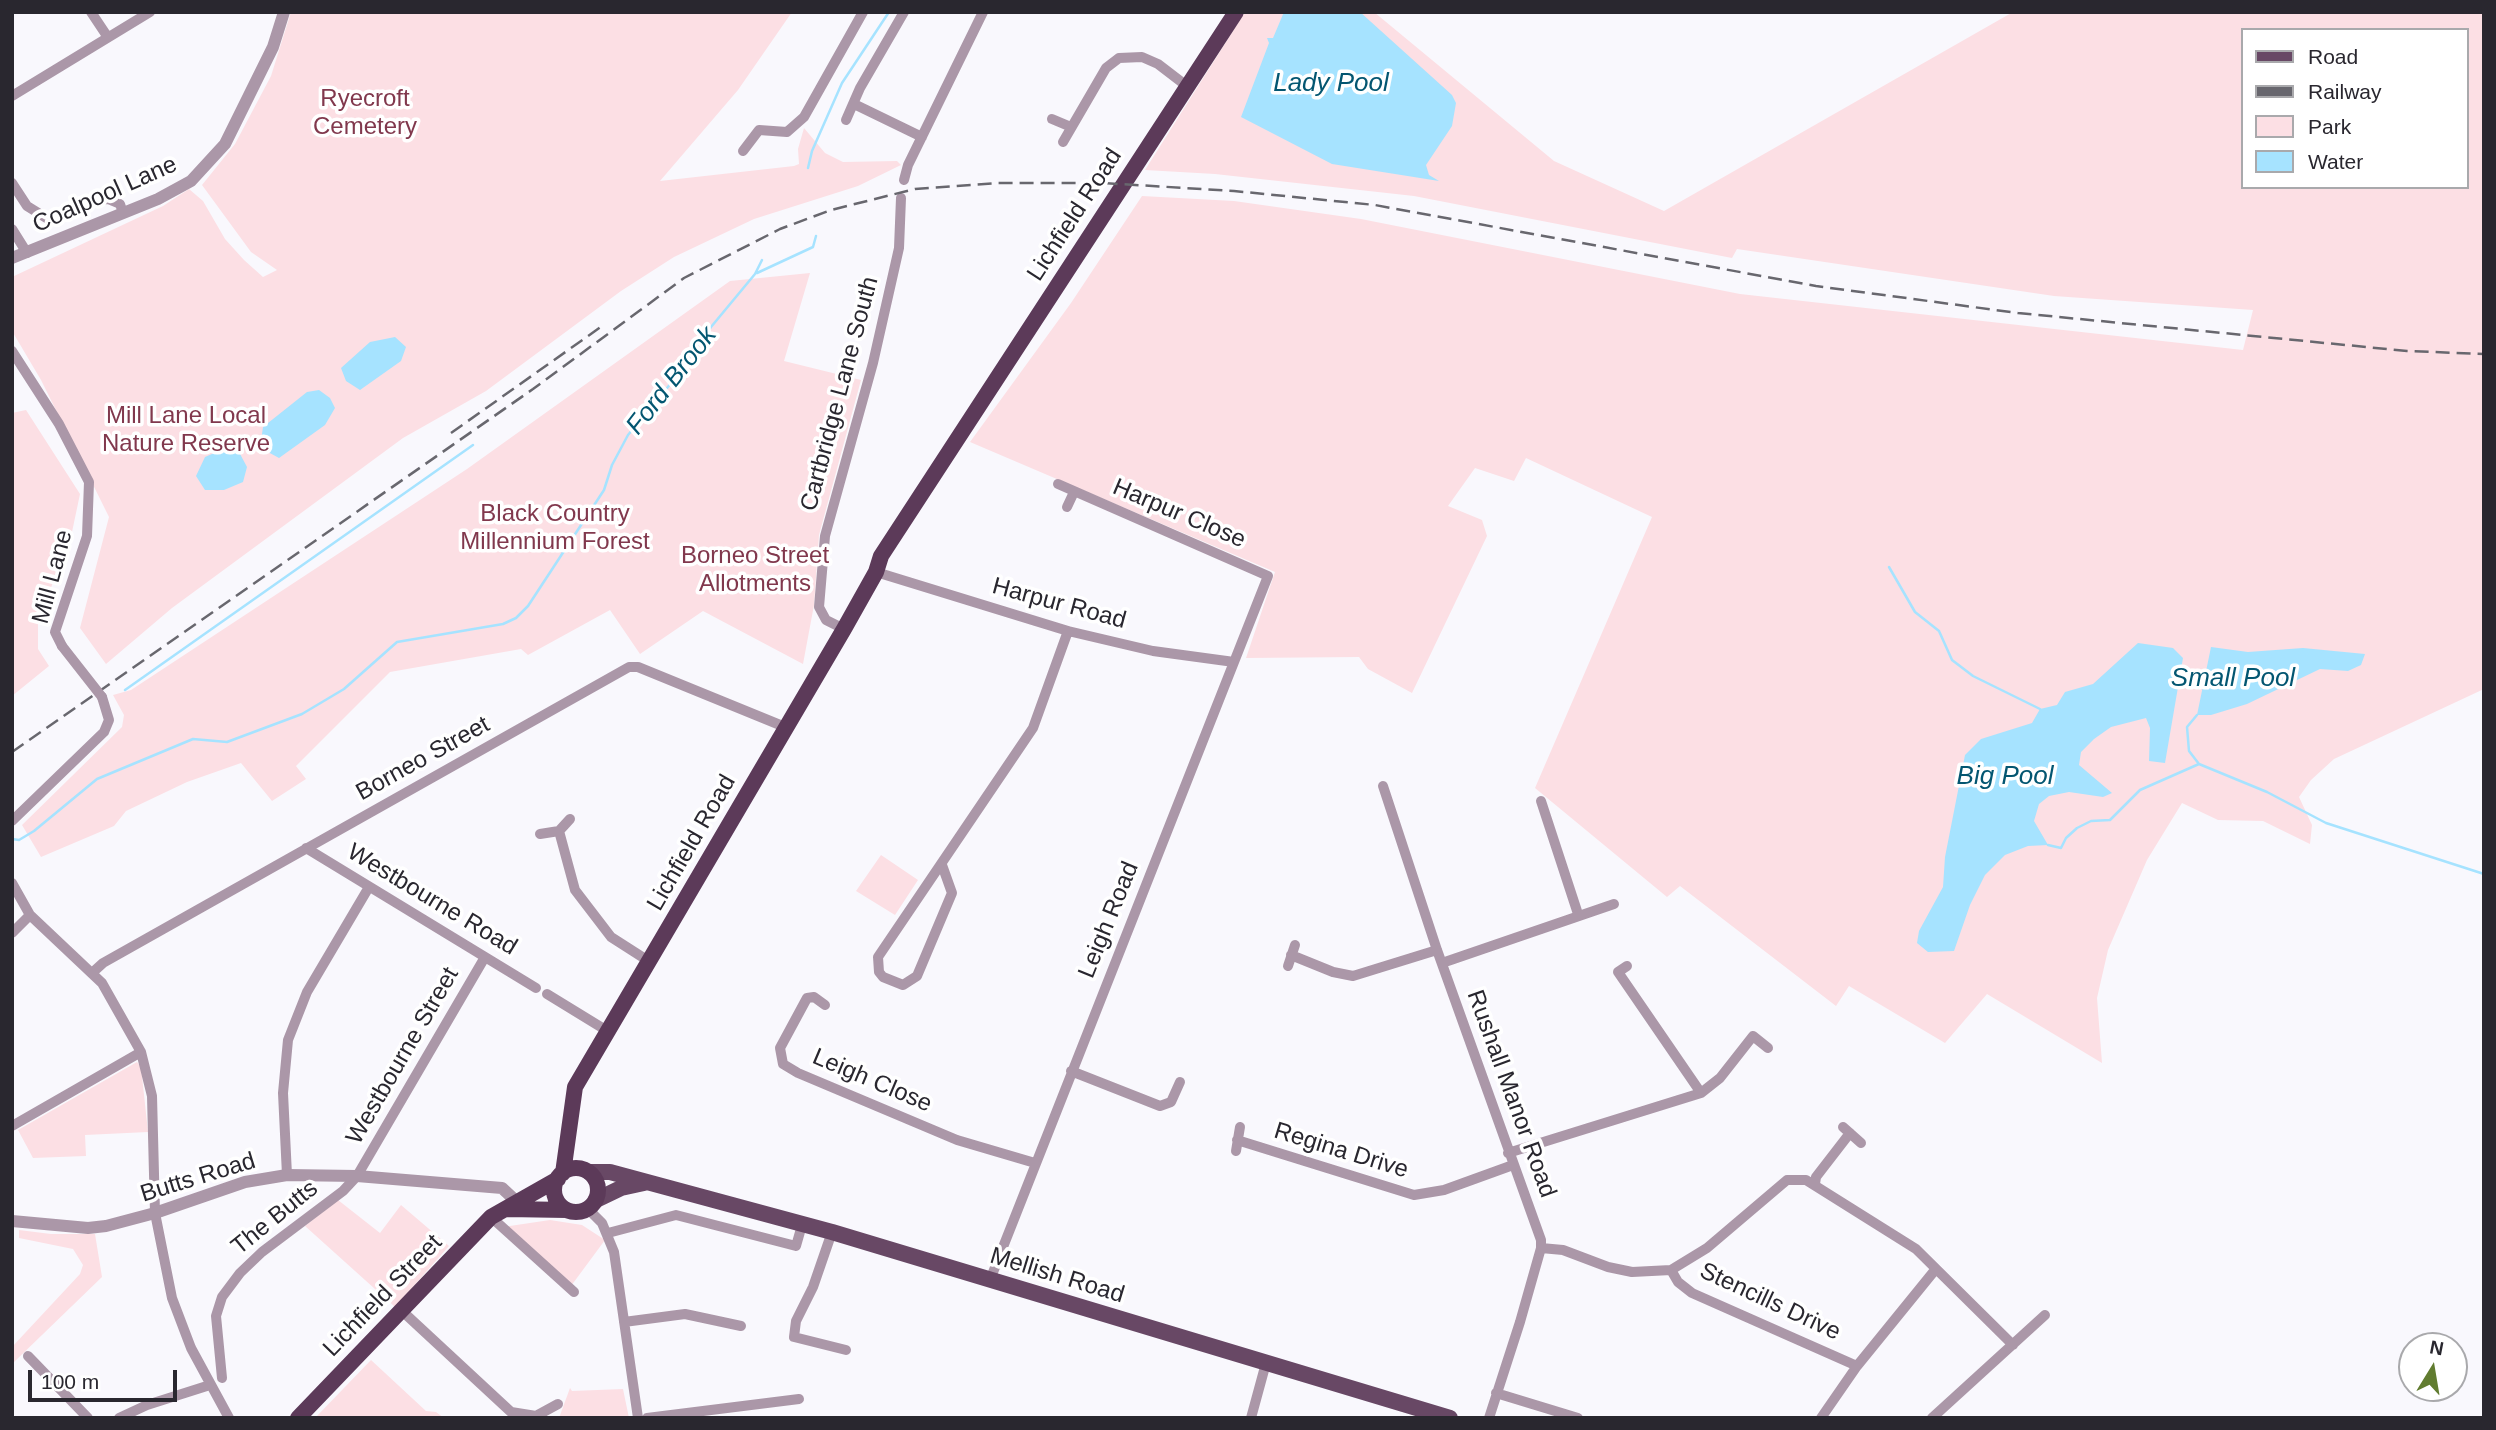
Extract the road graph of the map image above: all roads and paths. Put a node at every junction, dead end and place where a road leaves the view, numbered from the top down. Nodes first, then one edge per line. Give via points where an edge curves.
1 (91, 12) edge
2 (150, 12) edge
3 (284, 12) edge
4 (863, 12) edge
5 (904, 12) edge
6 (984, 12) edge
7 (1236, 12) edge
8 (107, 36) junction
9 (1188, 87) junction
10 (12, 96) edge
11 (853, 104) junction
12 (1052, 119) dead end
13 (846, 120) dead end
14 (1071, 127) junction
15 (922, 136) junction
16 (1063, 142) dead end
17 (743, 151) dead end
18 (904, 180) dead end
19 (12, 183) edge
20 (901, 198) dead end
21 (123, 213) junction
22 (12, 229) edge
23 (27, 253) junction
24 (12, 258) edge
25 (12, 351) edge
26 (1058, 484) dead end
27 (1073, 492) junction
28 (1067, 507) dead end
29 (876, 572) junction
30 (1268, 576) joint
31 (844, 629) junction
32 (1068, 631) junction
33 (1234, 662) junction
34 (785, 727) junction
35 (1383, 786) dead end
36 (1541, 802) dead end
37 (570, 819) dead end
38 (12, 821) edge
39 (1560, 822) dead end
40 (1549, 826) junction
41 (559, 831) junction
42 (540, 834) dead end
43 (306, 848) junction
44 (942, 865) junction
45 (12, 883) edge
46 (369, 887) junction
47 (1614, 904) dead end
48 (30, 915) junction
49 (1578, 915) junction
50 (12, 933) edge
51 (1437, 950) junction
52 (485, 957) junction
53 (650, 962) junction
54 (1442, 963) junction
55 (1287, 966) dead end
56 (1626, 966) dead end
57 (92, 973) junction
58 (536, 988) dead end
59 (547, 995) dead end
60 (825, 1005) dead end
61 (609, 1032) junction
62 (1768, 1048) dead end
63 (141, 1052) junction
64 (1071, 1071) junction
65 (1177, 1084) dead end
66 (1701, 1093) junction
67 (12, 1126) edge
68 (1240, 1127) dead end
69 (566, 1142) junction
70 (1861, 1143) dead end
71 (1508, 1153) junction
72 (1035, 1163) junction
73 (1513, 1165) junction
74 (584, 1171) junction
75 (286, 1175) junction
76 (357, 1176) junction
77 (560, 1176) junction
78 (650, 1182) junction
79 (1815, 1184) junction
80 (592, 1204) junction
81 (503, 1209) junction
82 (568, 1210) junction
83 (155, 1213) junction
84 (12, 1221) edge
85 (800, 1232) dead end
86 (832, 1232) junction
87 (608, 1233) junction
88 (1541, 1248) junction
89 (1671, 1269) junction
90 (1936, 1270) junction
91 (990, 1280) junction
92 (574, 1292) dead end
93 (401, 1310) junction
94 (2046, 1316) dead end
95 (624, 1322) junction
96 (741, 1326) dead end
97 (2013, 1345) junction
98 (846, 1350) dead end
99 (29, 1356) dead end
100 (1266, 1363) junction
101 (1857, 1366) junction
102 (222, 1378) dead end
103 (210, 1385) junction
104 (1496, 1393) junction
105 (800, 1399) dead end
106 (558, 1404) dead end
107 (88, 1418) edge
108 (119, 1418) edge
109 (229, 1418) edge
110 (298, 1418) edge
111 (638, 1418) edge
112 (646, 1418) edge
113 (1251, 1418) edge
114 (1450, 1418) edge
115 (1489, 1418) edge
116 (1578, 1418) edge
117 (1821, 1418) edge
118 (1932, 1418) edge

1 - 8 street
2 - 8 street
3 - 21 street, Coalpool Lane via 273,47 225,144 191,181
4 - 17 street via 804,117 787,132 759,130
5 - 11 street
6 - 15 street
7 - 9 highway, Lichfield Road
8 - 10 street
9 - 14 street via 1142,57 1119,58 1106,68
9 - 29 highway, Lichfield Road via 953,443 881,556
11 - 13 street
11 - 15 street
12 - 14 street
14 - 16 street
15 - 18 street
19 - 21 street via 27,206 48,219 93,200 120,204
20 - 31 street, Cartbridge Lane South via 900,248 825,536 819,607 826,620
21 - 23 street, Coalpool Lane
22 - 23 street
23 - 24 street, Coalpool Lane
25 - 38 street, Mill Lane, bridge via 78,459 91,493 87,536 55,632 102,697 109,720 104,732
26 - 27 street, Harpur Close
27 - 28 street, Harpur Close
27 - 30 street, Harpur Close
29 - 31 highway, Lichfield Road
29 - 32 street, Harpur Road
30 - 33 street, Leigh Road
31 - 34 highway, Lichfield Road
32 - 33 street, Harpur Road via 1153,651
32 - 44 street via 1033,728
33 - 64 street, Leigh Road
34 - 43 street, Borneo Street via 629,667
34 - 53 highway, Lichfield Road
35 - 51 street, Rushall Manor Road
36 - 40 street
37 - 41 street
39 - 40 street
40 - 49 street
41 - 42 street
41 - 53 street via 580,898 611,937
43 - 46 street, Westbourne Road
43 - 57 street, Borneo Street
44 - 44 street via 878,957 878,972 883,977 902,985 917,976 952,894
45 - 48 street
46 - 52 street, Westbourne Road
46 - 75 street via 307,992 288,1040 283,1093
47 - 49 street
48 - 50 street
48 - 57 street
49 - 54 street
51 - 54 street, Rushall Manor Road
51 - 55 street via 1353,976 1333,972 1293,950
52 - 58 street, Westbourne Road
52 - 76 street, Westbourne Street
53 - 61 highway, Lichfield Road
54 - 71 street, Rushall Manor Road
56 - 66 street via 1618,972
57 - 63 street via 110,995
59 - 61 street
60 - 72 street, Leigh Close via 807,998 780,1048 783,1064 957,1140
61 - 69 highway, Lichfield Road via 572,1095
62 - 66 street via 1753,1036 1720,1078
63 - 67 street
63 - 83 street via 152,1096
64 - 65 street via 1160,1106 1171,1102
64 - 72 street, Leigh Road
66 - 71 street
68 - 73 street, Regina Drive via 1236,1145 1414,1195 1444,1190
69 - 74 highway
69 - 77 highway, Lichfield Road
70 - 79 street via 1846,1130
71 - 73 street, Rushall Manor Road
72 - 91 street, Leigh Road
73 - 88 street, Rushall Manor Road
74 - 77 highway
74 - 78 main road, Mellish Road
74 - 80 highway via 598,1186
75 - 76 street, Butts Road
75 - 83 street, Butts Road via 223,1189
76 - 81 street, Butts Road via 502,1188
76 - 102 street, The Butts via 262,1252 222,1297 216,1316
77 - 81 highway, Lichfield Street
77 - 82 highway via 555,1196
78 - 80 main road, Mellish Road via 621,1188
78 - 86 main road, Mellish Road
79 - 89 street via 1787,1180 1707,1248
79 - 90 street via 1916,1249
80 - 82 highway via 577,1212
80 - 87 street
81 - 82 highway
81 - 92 street
81 - 93 highway, Lichfield Street
83 - 84 street, Butts Road via 88,1228
83 - 103 street via 178,1317
85 - 87 street via 796,1246 676,1215
86 - 91 main road, Mellish Road
86 - 98 street via 796,1321 794,1337
87 - 95 street
88 - 89 street via 1563,1250 1632,1272
88 - 104 street
89 - 101 street, Stencills Drive via 1692,1293
90 - 97 street
90 - 101 street
91 - 100 main road, Mellish Road
93 - 106 street via 511,1412 536,1416
93 - 110 highway, Lichfield Street
94 - 97 street
95 - 96 street via 685,1314
95 - 111 street
97 - 118 street
99 - 107 street
100 - 113 street
100 - 114 main road, Mellish Road
101 - 117 street
103 - 108 street
103 - 109 street
104 - 115 street
104 - 116 street
105 - 112 street

